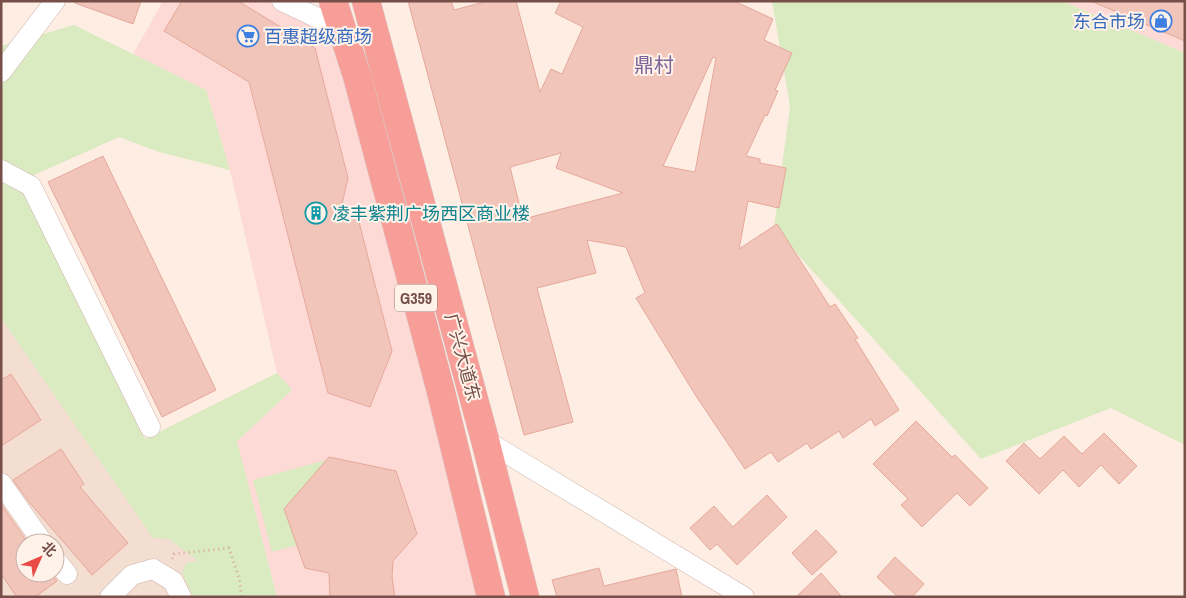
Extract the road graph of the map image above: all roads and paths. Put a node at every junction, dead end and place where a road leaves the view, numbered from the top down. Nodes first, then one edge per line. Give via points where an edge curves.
1 (55, 1) edge
2 (282, 1) edge
3 (334, 1) edge
4 (366, 1) edge
5 (342, 29) junction
6 (1, 72) edge
7 (1, 170) edge
8 (150, 427) dead end
9 (485, 440) junction
10 (1, 483) edge
11 (36, 533) edge
12 (164, 576) junction
13 (110, 597) edge
14 (181, 597) edge
15 (242, 597) edge
16 (491, 597) edge
17 (525, 597) edge
18 (744, 597) edge

1 - 6 street
2 - 5 street
3 - 5 highway, 广兴大道东 / G359
4 - 9 highway, 广兴大道东 / G359
5 - 16 highway, 广兴大道东 / G359 via 358,76 439,382
7 - 8 street via 31,186
9 - 17 highway, 广兴大道东 / G359
9 - 18 street
10 - 11 street
12 - 13 street via 153,569 132,575
12 - 14 street via 173,581
12 - 15 path via 174,554 229,548

